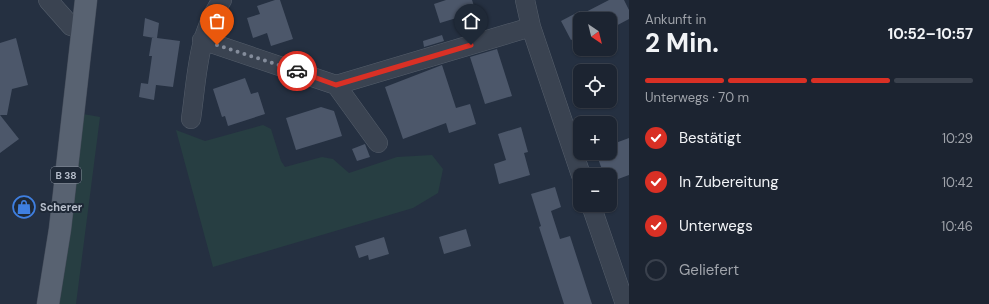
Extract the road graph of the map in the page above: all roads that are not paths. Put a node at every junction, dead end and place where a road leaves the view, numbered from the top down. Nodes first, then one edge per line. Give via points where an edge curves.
1 (48, 0) edge
2 (86, 0) edge
3 (222, 0) edge
4 (525, 0) edge
5 (531, 27) junction
6 (83, 30) junction
7 (202, 40) junction
8 (336, 85) junction
9 (191, 119) dead end
10 (378, 143) dead end
11 (579, 168) edge
12 (593, 212) edge
13 (48, 304) edge
14 (625, 304) edge

1 - 6 street via 71,26
2 - 6 main road, B 38
3 - 7 street
4 - 5 street
5 - 8 street
5 - 11 street
6 - 13 main road, B 38 via 60,230
7 - 8 street
7 - 9 street
8 - 10 street
12 - 14 street

